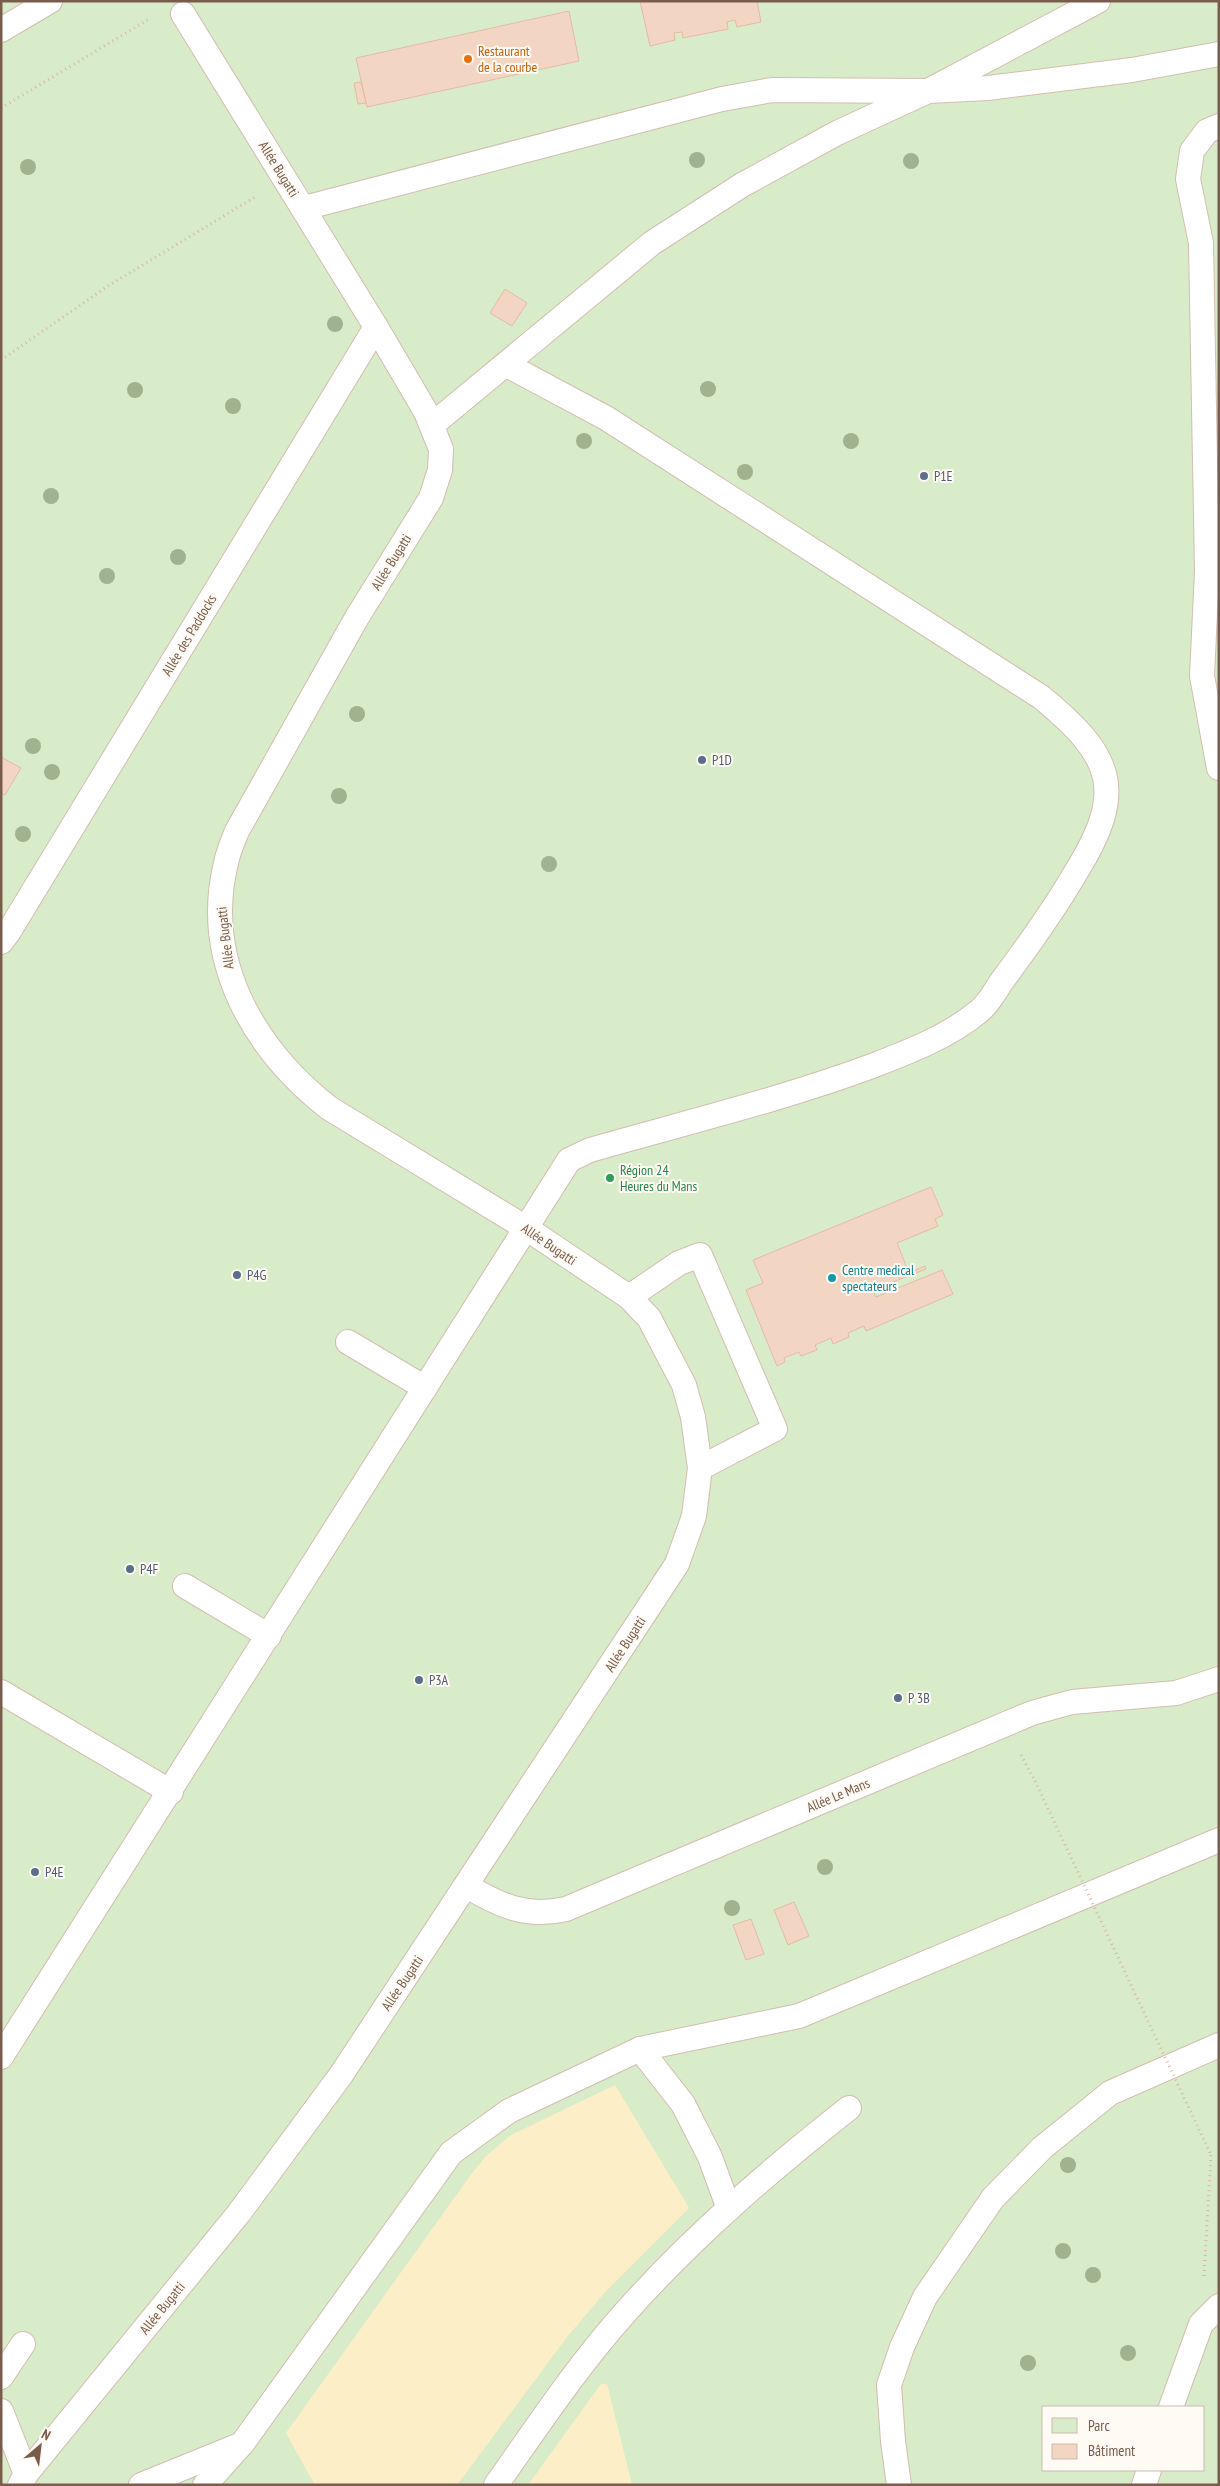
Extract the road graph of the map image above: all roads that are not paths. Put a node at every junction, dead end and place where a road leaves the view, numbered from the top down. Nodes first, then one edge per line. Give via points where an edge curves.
1 (50, 1) edge
2 (1098, 1) edge
3 (183, 14) dead end
4 (1, 30) edge
5 (1219, 54) edge
6 (928, 91) junction
7 (1219, 126) edge
8 (304, 208) junction
9 (376, 327) junction
10 (507, 365) junction
11 (432, 425) junction
12 (1219, 768) edge
13 (1, 942) edge
14 (526, 1228) junction
15 (629, 1297) junction
16 (348, 1342) dead end
17 (425, 1388) junction
18 (700, 1468) junction
19 (185, 1586) dead end
20 (269, 1636) junction
21 (1219, 1679) edge
22 (1, 1692) edge
23 (170, 1792) junction
24 (1219, 1840) edge
25 (467, 1886) junction
26 (1219, 2045) edge
27 (640, 2049) junction
28 (1, 2057) edge
29 (848, 2108) dead end
30 (729, 2209) junction
31 (1219, 2306) edge
32 (23, 2344) dead end
33 (1, 2377) edge
34 (1171, 2406) edge
35 (1, 2411) edge
36 (242, 2444) junction
37 (1149, 2471) edge
38 (23, 2479) edge
39 (141, 2485) edge
40 (205, 2485) edge
41 (496, 2485) edge
42 (899, 2485) edge
43 (1144, 2485) edge

1 - 4 lane
2 - 6 lane
3 - 8 lane, Allée Bugatti
5 - 6 lane via 1132,70 988,88
6 - 8 lane via 772,90 722,99
6 - 10 lane via 837,133 742,185 652,243
7 - 12 lane via 1207,131 1192,151 1188,179 1200,243 1207,571 1202,676
8 - 9 lane, Allée Bugatti
9 - 11 lane, Allée Bugatti
9 - 13 lane, Allée des Paddocks
10 - 11 lane
10 - 14 lane via 606,418 1041,697 1072,722 1092,746 1104,773 1107,801 1099,833 1087,855 1058,902 980,1012 904,1054 827,1083 590,1150 569,1160
11 - 14 lane, Allée Bugatti via 441,449 440,470 431,498 346,636 237,831 226,863 220,906 222,937 229,978 248,1019 303,1088 329,1108
14 - 15 lane, Allée Bugatti
14 - 17 lane
15 - 18 lane, Allée Bugatti via 648,1318 684,1385 694,1417
15 - 18 lane via 679,1263 700,1255 775,1430
16 - 17 lane
17 - 20 lane
18 - 25 lane, Allée Bugatti via 694,1516 677,1564
19 - 20 lane
20 - 23 lane
21 - 25 lane, Allée Le Mans via 1176,1693 1072,1702 1032,1713 566,1909 547,1914 523,1912 488,1899
22 - 23 lane
23 - 28 lane
24 - 27 lane via 799,2016
25 - 38 lane, Allée Bugatti via 340,2074 239,2213
26 - 42 lane via 1110,2093 1042,2148 993,2198 925,2297 889,2385
27 - 30 lane via 683,2104 710,2157
27 - 36 lane via 509,2111 451,2153
29 - 30 lane
30 - 41 lane via 654,2282 602,2340
31 - 34 lane via 1200,2324
32 - 33 lane
35 - 38 lane
36 - 39 lane
36 - 40 lane
37 - 43 lane

